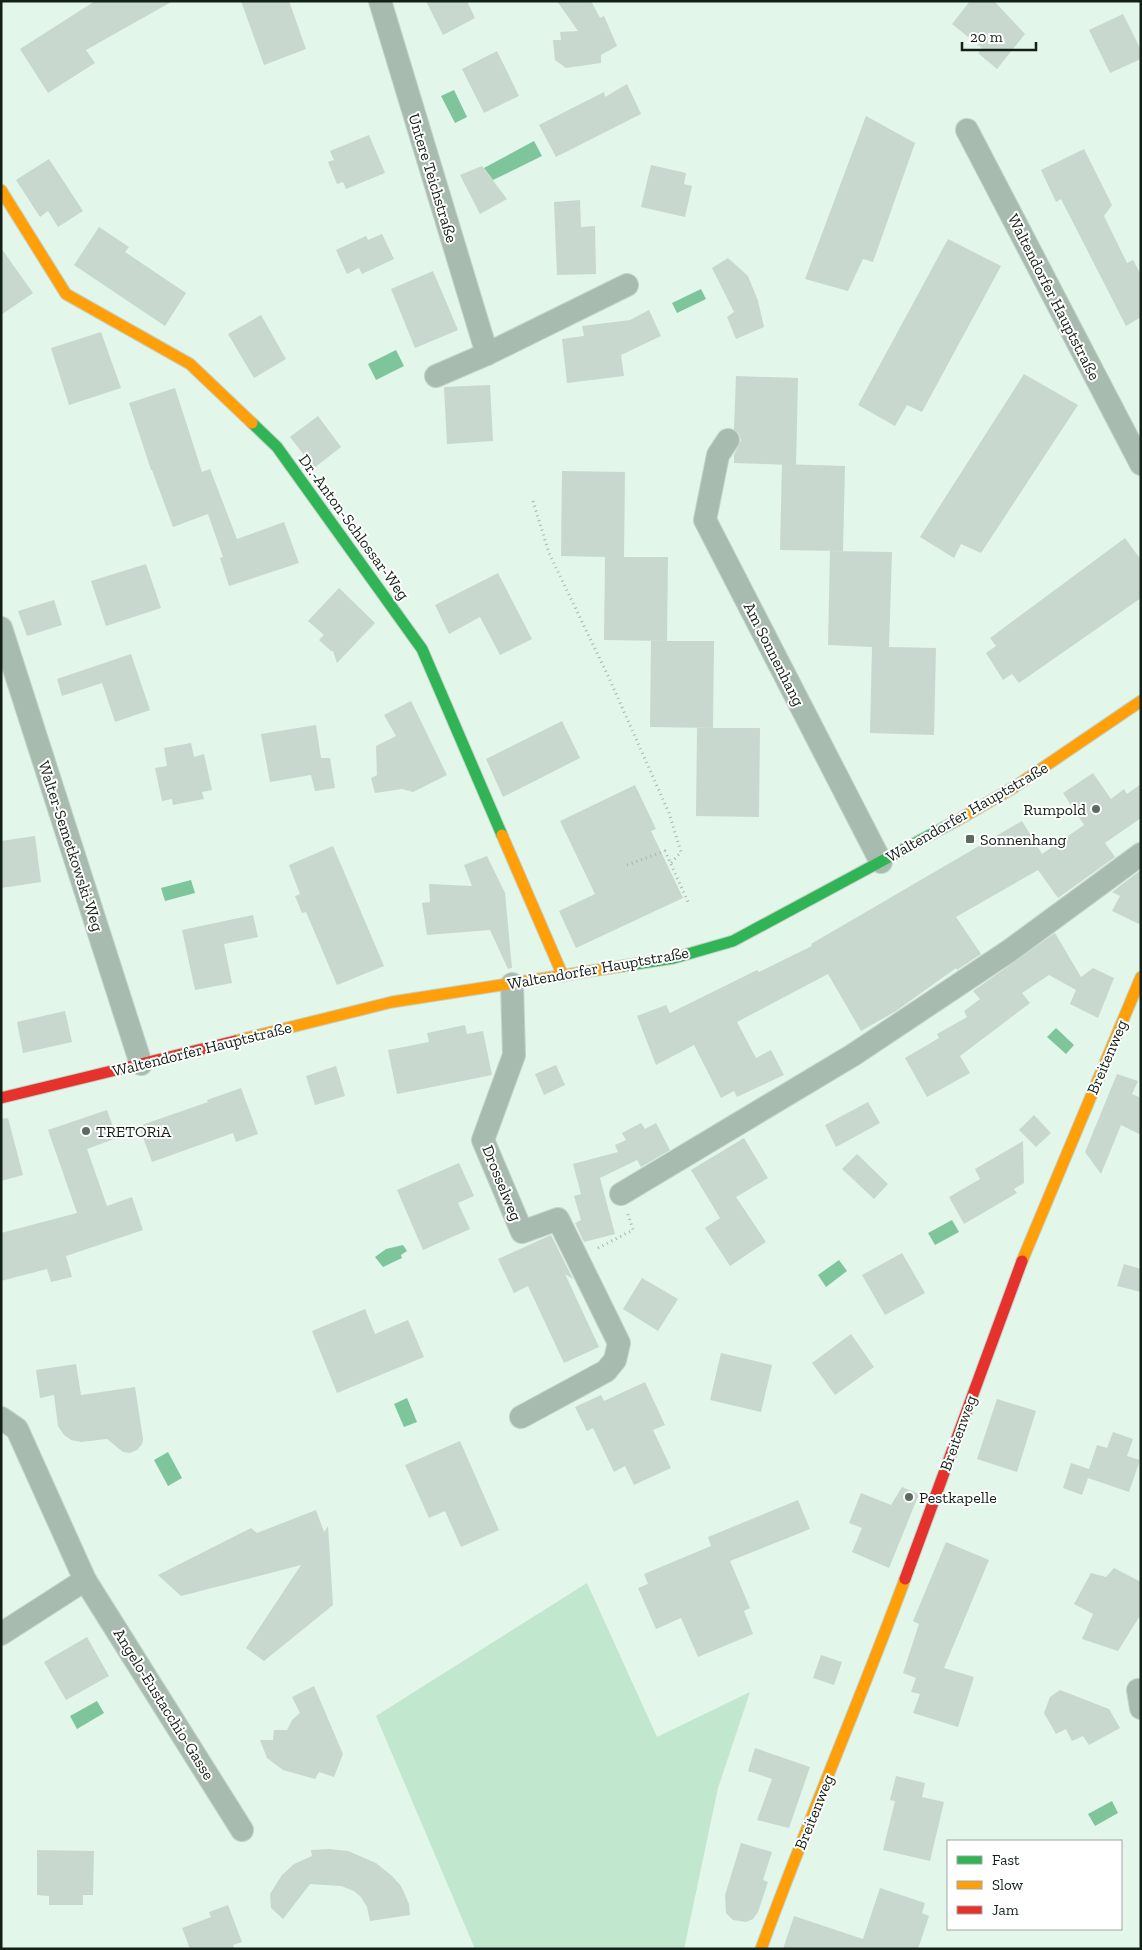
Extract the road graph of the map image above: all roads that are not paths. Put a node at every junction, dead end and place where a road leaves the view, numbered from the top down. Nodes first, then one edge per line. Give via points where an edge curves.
1 (380, 1) edge
2 (967, 130) dead end
3 (1, 190) edge
4 (628, 285) dead end
5 (487, 354) junction
6 (436, 376) dead end
7 (728, 440) dead end
8 (1141, 464) edge
9 (1, 628) edge
10 (1139, 706) edge
11 (1141, 854) edge
12 (881, 862) junction
13 (563, 976) junction
14 (1141, 977) edge
15 (512, 984) junction
16 (141, 1064) junction
17 (1, 1098) edge
18 (621, 1194) road end
19 (521, 1417) dead end
20 (1, 1418) edge
21 (85, 1580) junction
22 (1, 1634) edge
23 (242, 1830) dead end
24 (761, 1949) edge

1 - 5 street, Untere Teichstraße
2 - 8 street, Waltendorfer Hauptstraße
3 - 13 street, Dr.-Anton-Schlossar-Weg via 66,294 190,364 277,447 351,548 422,649
4 - 5 street
5 - 6 street
7 - 12 street, Am Sonnenhang via 718,455 705,520
9 - 16 street, Walter-Semetkowski-Weg
10 - 12 street, Waltendorfer Hauptstraße via 1013,788
11 - 18 street via 1009,951 853,1055
12 - 13 street, Waltendorfer Hauptstraße via 733,941 674,958
13 - 15 street, Waltendorfer Hauptstraße
14 - 24 street, Breitenweg via 1024,1256 882,1640
15 - 16 street, Waltendorfer Hauptstraße via 392,1002
15 - 19 street, Drosselweg via 514,1055 483,1140 522,1232 558,1219 619,1343 615,1360 606,1371
16 - 17 street, Waltendorfer Hauptstraße
20 - 21 street, Angelo-Eustacchio-Gasse via 17,1429
21 - 22 street
21 - 23 street, Angelo-Eustacchio-Gasse

